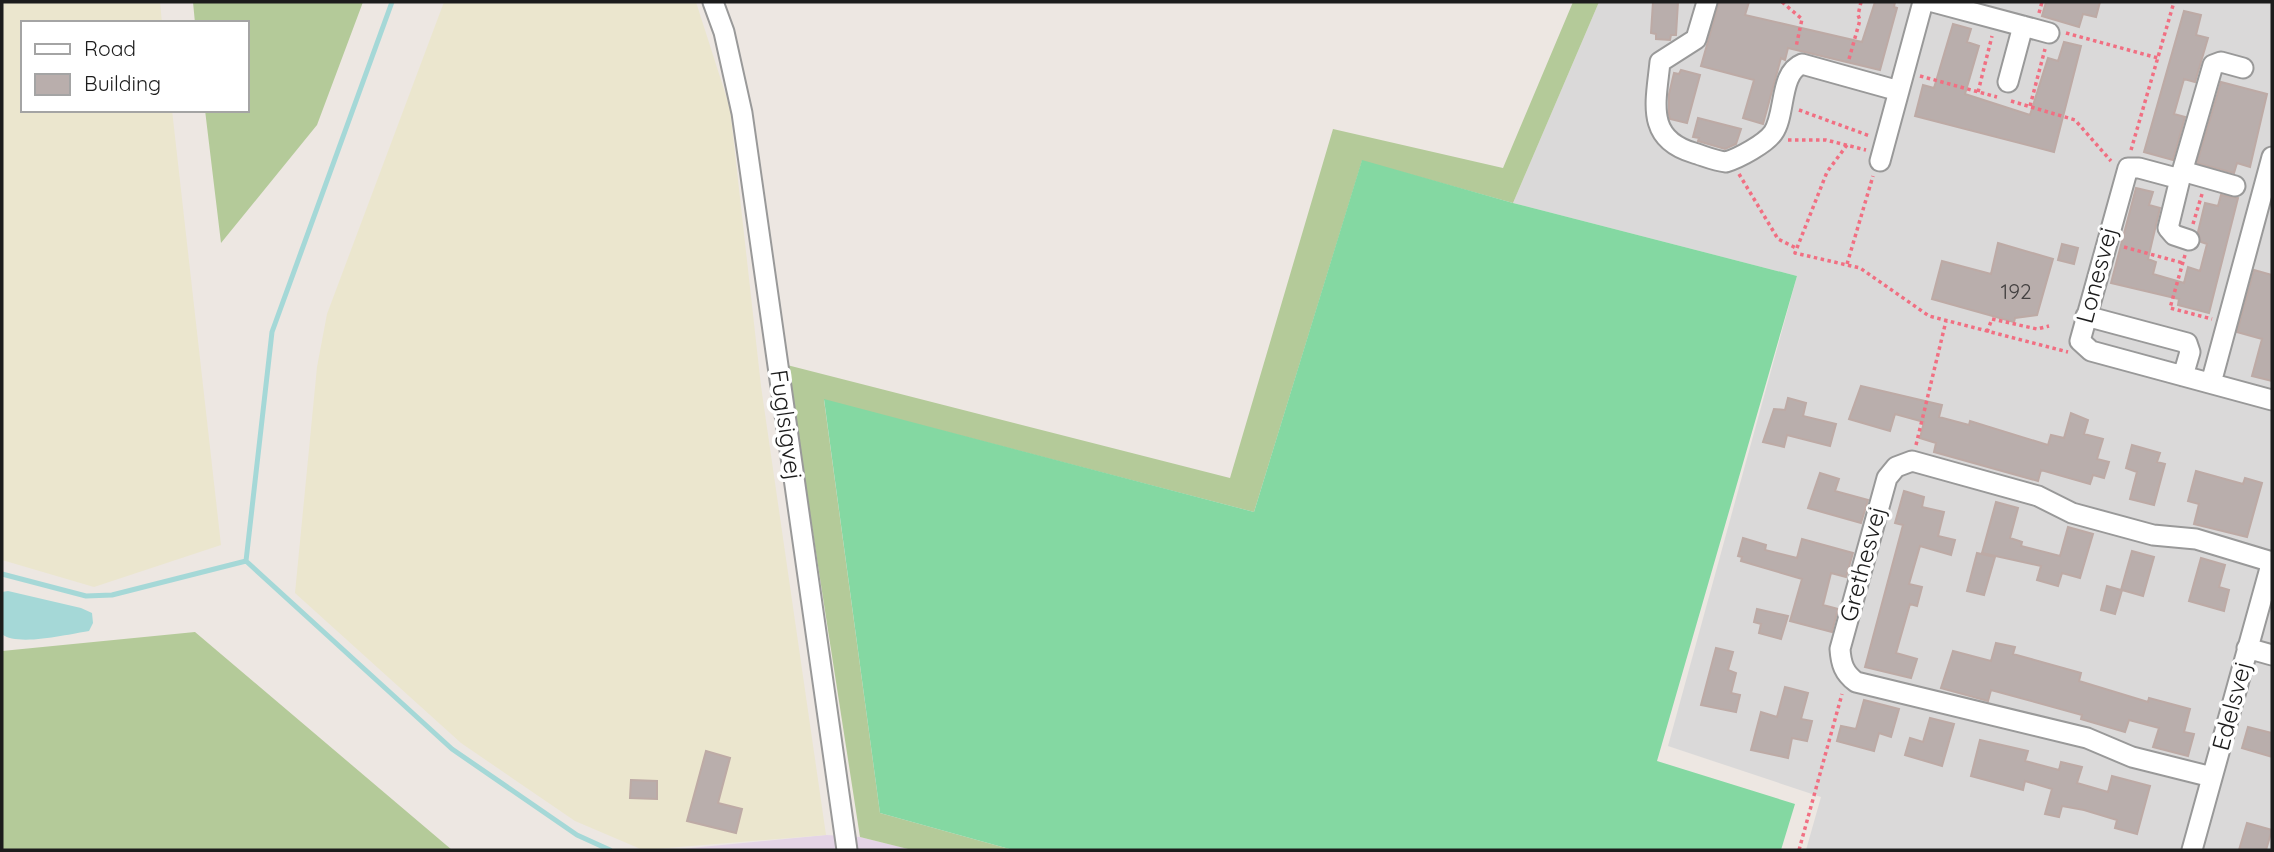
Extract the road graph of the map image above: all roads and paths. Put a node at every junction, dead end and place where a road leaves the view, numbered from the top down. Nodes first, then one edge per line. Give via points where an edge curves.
1 (713, 2) edge
2 (1707, 2) edge
3 (1782, 2) edge
4 (1861, 2) edge
5 (1923, 2) edge
6 (1933, 2) edge
7 (1997, 19) junction
8 (2022, 26) junction
9 (2049, 33) junction
10 (2158, 58) dead end
11 (1797, 66) junction
12 (2244, 68) dead end
13 (1845, 75) junction
14 (1902, 81) junction
15 (2008, 82) dead end
16 (1978, 92) junction
17 (1783, 104) junction
18 (2030, 106) junction
19 (1773, 134) junction
20 (1847, 145) junction
21 (1883, 151) junction
22 (2272, 157) edge
23 (1731, 160) junction
24 (2128, 169) junction
25 (2181, 175) junction
26 (2206, 178) junction
27 (2235, 186) dead end
28 (2189, 240) junction
29 (2105, 242) junction
30 (1796, 248) junction
31 (2183, 263) junction
32 (1847, 264) junction
33 (2085, 316) junction
34 (1946, 321) junction
35 (2227, 323) junction
36 (2049, 326) dead end
37 (1987, 332) junction
38 (2082, 346) junction
39 (2183, 376) junction
40 (2211, 383) junction
41 (2272, 400) edge
42 (1912, 461) junction
43 (2272, 562) edge
44 (2247, 648) junction
45 (2272, 655) edge
46 (1847, 675) junction
47 (2212, 777) junction
48 (849, 850) edge
49 (1799, 850) edge
50 (2192, 850) edge

1 - 48 street, Fuglsigvej via 742,113
2 - 23 street via 1696,39 1660,62 1656,118 1672,146
3 - 11 path via 1802,19 1793,56
4 - 13 path
5 - 14 street
6 - 7 street
7 - 8 street
7 - 16 path
8 - 9 street
8 - 15 street
9 - 10 path via 2053,30
9 - 18 path
11 - 13 street via 1808,64
11 - 17 street
12 - 25 street via 2221,62 2213,65
13 - 14 street
14 - 16 path
14 - 21 street
16 - 18 path
17 - 19 street
17 - 21 path
18 - 24 path via 2075,120 2114,164
19 - 20 path via 1788,140
19 - 23 street
20 - 21 path
20 - 30 path via 1827,172
21 - 32 path
22 - 35 street
23 - 30 path via 1778,239
24 - 25 street
24 - 29 street, Lonesvej
25 - 26 street
25 - 28 street via 2168,228
26 - 27 street
26 - 28 path
28 - 31 path
29 - 31 path
29 - 33 street, Lonesvej
30 - 32 path via 1795,254
31 - 35 path via 2170,308
32 - 34 path via 1865,270 1924,314
33 - 38 street, Lonesvej
33 - 39 street via 2187,343 2190,352
34 - 37 path
34 - 42 path
35 - 40 street
36 - 37 path via 2037,329 1992,318
37 - 38 path via 2063,352
38 - 39 street, Lonesvej
39 - 40 street, Lonesvej
40 - 41 street, Lonesvej
42 - 43 street via 2038,496 2072,513 2153,535 2196,539
42 - 46 street, Grethesvej via 1896,467 1887,478 1840,649
43 - 44 street, Edelsvej
44 - 45 street
44 - 47 street, Edelsvej
46 - 47 street via 1856,682 2087,738 2132,757
46 - 49 path
47 - 50 street, Edelsvej

